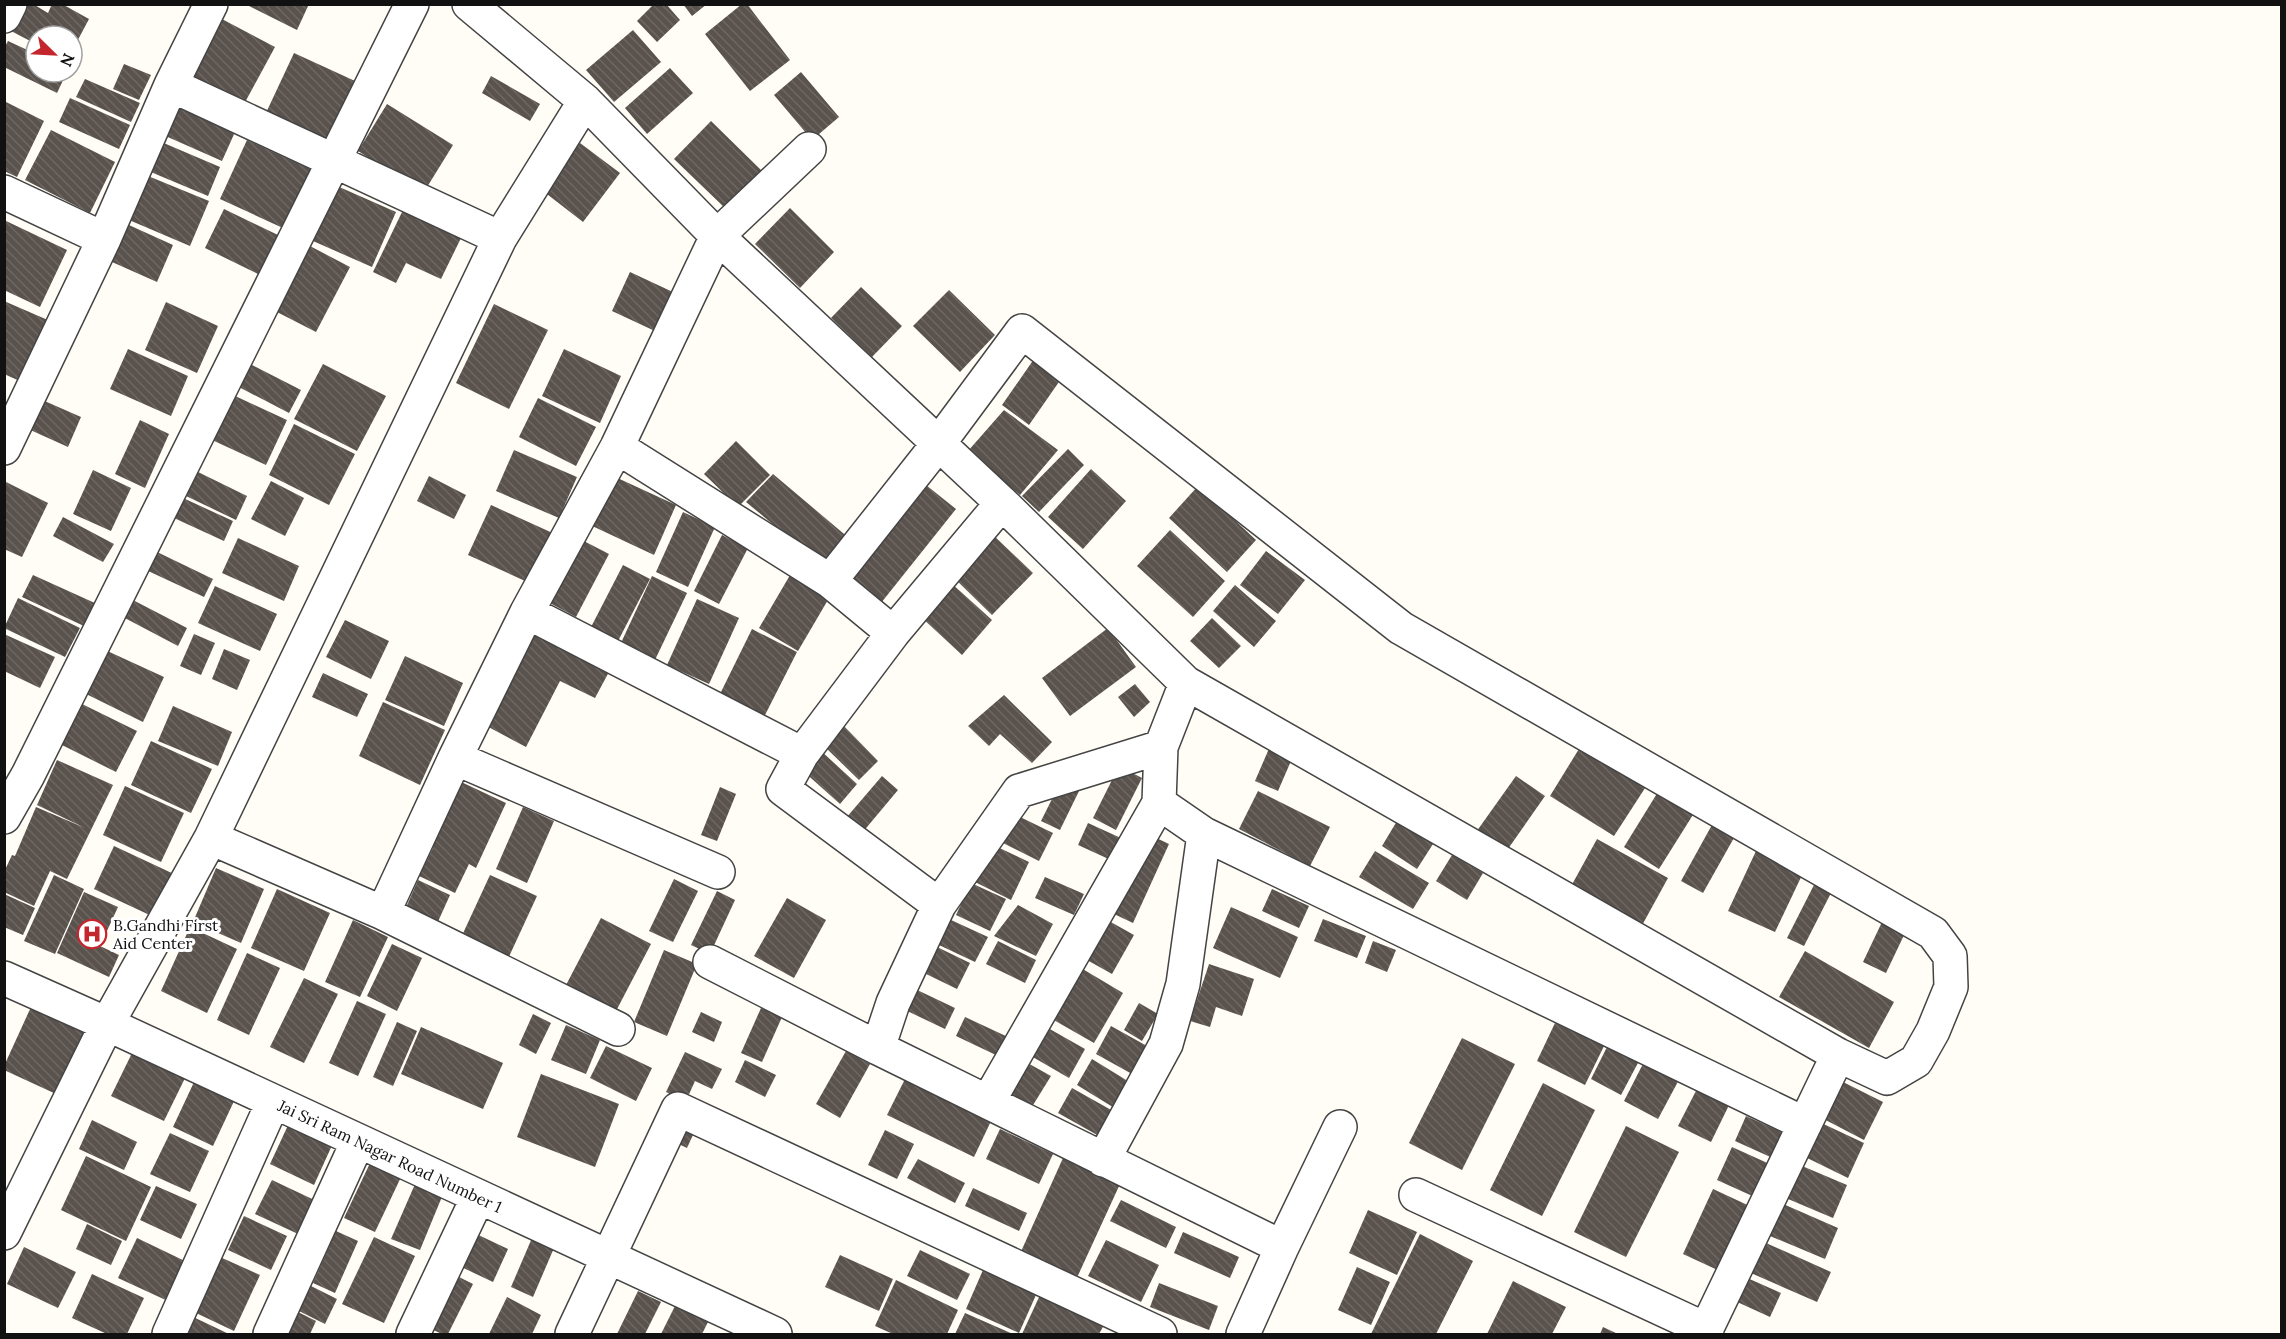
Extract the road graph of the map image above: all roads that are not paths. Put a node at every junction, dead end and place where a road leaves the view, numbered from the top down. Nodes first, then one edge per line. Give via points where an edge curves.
1 (10, 4) edge
2 (212, 4) edge
3 (412, 4) edge
4 (469, 4) edge
5 (4, 16) edge
6 (171, 85) junction
7 (585, 101) junction
8 (809, 149) dead end
9 (336, 160) junction
10 (4, 192) edge
11 (717, 236) junction
12 (500, 237) junction
13 (105, 239) junction
14 (14, 405) edge
15 (939, 444) junction
16 (617, 447) junction
17 (4, 448) edge
18 (1002, 503) junction
19 (830, 580) junction
20 (527, 612) junction
21 (892, 633) junction
22 (1186, 683) junction
23 (1161, 747) junction
24 (802, 754) junction
25 (455, 758) junction
26 (16, 770) edge
27 (1158, 803) junction
28 (4, 817) edge
29 (1204, 834) junction
30 (211, 838) junction
31 (718, 872) dead end
32 (939, 905) junction
33 (382, 914) junction
34 (710, 962) dead end
35 (4, 978) edge
36 (107, 1024) junction
37 (618, 1029) dead end
38 (878, 1048) junction
39 (1838, 1055) junction
40 (273, 1102) junction
41 (988, 1102) junction
42 (1805, 1124) junction
43 (1340, 1127) dead end
44 (358, 1141) junction
45 (1103, 1160) junction
46 (1416, 1195) dead end
47 (478, 1197) junction
48 (4, 1233) edge
49 (1282, 1247) junction
50 (608, 1257) junction
51 (738, 1327) edge
52 (1705, 1332) edge
53 (169, 1335) edge
54 (270, 1335) edge
55 (413, 1335) edge
56 (572, 1335) edge
57 (775, 1335) edge
58 (1160, 1335) edge
59 (1243, 1335) edge

1 - 5 street
2 - 6 street
3 - 9 street
4 - 7 street
6 - 9 street
6 - 13 street
7 - 11 street
7 - 12 street
8 - 11 street
9 - 12 street
9 - 26 street
10 - 13 street
11 - 15 street
11 - 16 street
12 - 30 street
13 - 14 street
14 - 17 street
15 - 18 street
15 - 19 street
15 - 39 street via 1022,331 1401,628 1933,933 1950,957 1952,987 1917,1061 1887,1078
16 - 19 street
16 - 20 street
18 - 21 street
18 - 22 street
19 - 21 street
20 - 24 street
20 - 25 street
21 - 24 street
22 - 23 street
22 - 39 street
23 - 27 street
23 - 32 street via 1019,790
24 - 32 street via 783,789
25 - 31 street
25 - 33 street
26 - 28 street
27 - 29 street
27 - 41 street
29 - 42 street
29 - 45 street via 1183,984 1166,1044
30 - 33 street
30 - 36 street
32 - 38 street via 893,1003
33 - 37 street
34 - 38 street
35 - 36 street, Jai Sri Ram Nagar Road Number 1
36 - 40 street, Jai Sri Ram Nagar Road Number 1
36 - 48 street
38 - 41 street
39 - 42 street
40 - 44 street, Jai Sri Ram Nagar Road Number 1
40 - 53 street
41 - 45 street
42 - 52 street
43 - 49 street
44 - 47 street, Jai Sri Ram Nagar Road Number 1
44 - 54 street
45 - 49 street
46 - 52 street
47 - 50 street, Jai Sri Ram Nagar Road Number 1
47 - 55 street
49 - 59 street
50 - 51 street, Jai Sri Ram Nagar Road Number 1
50 - 56 street
50 - 58 street via 678,1109
51 - 57 street, Jai Sri Ram Nagar Road Number 1

